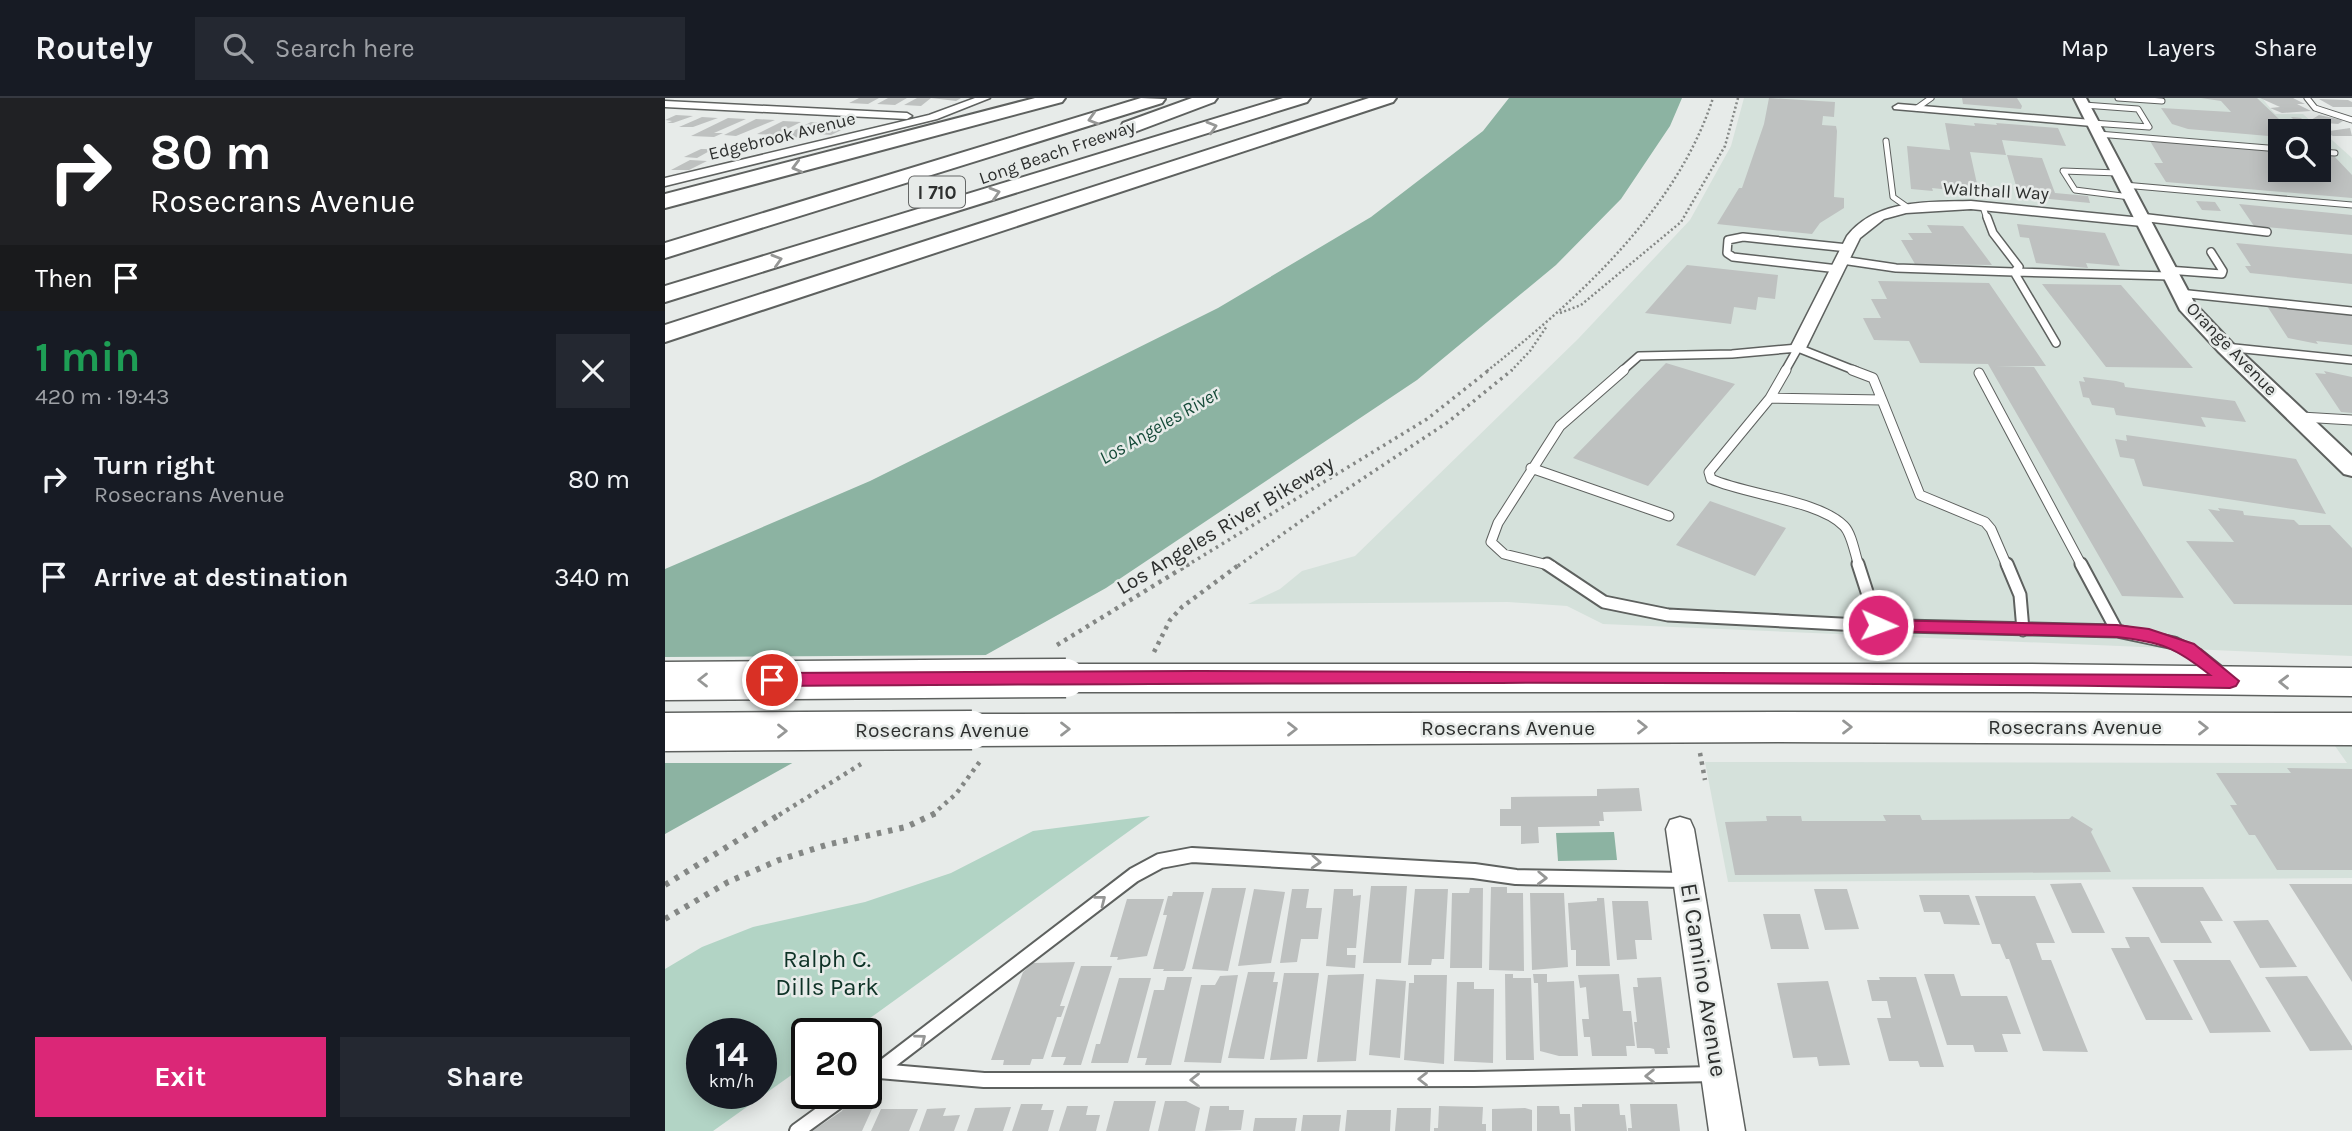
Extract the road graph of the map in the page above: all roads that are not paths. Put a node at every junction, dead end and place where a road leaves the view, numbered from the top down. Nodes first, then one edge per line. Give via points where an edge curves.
1 (985, 98) edge
2 (1056, 98) edge
3 (1074, 98) edge
4 (1158, 98) edge
5 (1208, 98) edge
6 (1301, 98) edge
7 (1368, 98) edge
8 (1387, 98) edge
9 (1931, 98) edge
10 (2118, 98) edge
11 (2307, 98) edge
12 (2079, 100) edge
13 (2162, 101) dead end
14 (665, 104) edge
15 (1898, 107) dead end
16 (1917, 108) junction
17 (2352, 120) edge
18 (934, 124) junction
19 (2095, 128) junction
20 (1886, 141) dead end
21 (2268, 148) edge
22 (2331, 153) edge
23 (2335, 153) dead end
24 (2124, 185) junction
25 (666, 189) edge
26 (2352, 205) edge
27 (1983, 207) junction
28 (1910, 209) junction
29 (2141, 219) junction
30 (2267, 232) dead end
31 (665, 241) edge
32 (665, 251) edge
33 (2211, 252) dead end
34 (1843, 259) junction
35 (2014, 272) junction
36 (665, 279) edge
37 (2172, 279) junction
38 (665, 294) edge
39 (2352, 311) edge
40 (665, 317) edge
41 (665, 334) edge
42 (2056, 343) dead end
43 (2224, 347) junction
44 (1798, 348) junction
45 (2352, 360) edge
46 (1979, 373) dead end
47 (1770, 398) junction
48 (1882, 400) junction
49 (2301, 417) junction
50 (2352, 420) edge
51 (1531, 468) junction
52 (2352, 469) edge
53 (1668, 516) dead end
54 (1878, 625) junction
55 (2022, 630) junction
56 (2117, 631) junction
57 (665, 681) edge
58 (2230, 681) junction
59 (2352, 682) edge
60 (2352, 729) edge
61 (665, 732) edge
62 (1681, 829) dead end
63 (1688, 880) junction
64 (882, 1067) edge
65 (1718, 1074) junction
66 (882, 1075) edge
67 (827, 1109) edge
68 (797, 1131) edge
69 (1727, 1131) edge

1 - 18 street
2 - 18 highway
3 - 31 highway via 841,185
4 -> 32 highway, Long Beach Freeway / I 710
5 - 36 highway, Long Beach Freeway / I 710
38 -> 6 highway
7 - 40 highway
8 - 41 highway
9 - 16 lane
10 - 13 lane
11 - 17 lane via 2315,108
12 - 19 street, Orange Avenue
12 - 19 lane via 2138,109 2149,127
14 - 18 street
15 - 16 street
16 - 19 street
18 - 25 highway
19 - 21 lane
19 - 24 street, Orange Avenue
20 - 28 lane via 1893,197
22 - 23 lane
24 - 24 lane via 2075,190 2063,171
24 - 26 lane
24 - 29 street, Orange Avenue
27 - 28 street, Walthall Way
27 - 29 street, Walthall Way
27 - 35 lane via 1993,233 2019,267
28 - 34 street, Walthall Way via 1882,215 1864,225
29 - 30 lane
29 - 37 street, Orange Avenue
33 - 37 lane via 2222,274
34 - 34 lane via 1743,237 1728,240 1725,247 1733,257
34 - 35 lane via 1896,268
34 - 44 street, Walthall Way
35 - 37 lane
35 - 42 lane
37 - 39 lane
37 - 43 street, Orange Avenue
43 - 45 lane
43 - 49 street, Orange Avenue
44 - 47 lane
44 - 48 lane via 1873,378
44 - 51 lane via 1639,356 1560,426
46 - 56 lane
47 - 48 lane
47 - 54 lane via 1709,472 1711,479 1842,523
48 - 55 lane via 1920,495 1985,522 1991,529 2020,595
49 - 50 lane
49 - 52 street, Orange Avenue
51 - 53 lane
51 - 54 lane via 1491,542 1504,554 1550,565 1604,602 1702,618
54 - 55 lane
55 - 56 lane
56 - 58 lane via 2149,635 2188,648
58 -> 57 main road, bridge via 1144,677 1056,665
59 -> 58 main road
61 -> 60 main road, Rosecrans Avenue, bridge
62 - 63 street, El Camino Avenue
64 -> 63 lane via 1135,875 1160,861 1192,855 1516,877
63 - 65 street, El Camino Avenue
65 -> 66 lane via 984,1080
65 - 69 street, El Camino Avenue
67 - 68 lane

